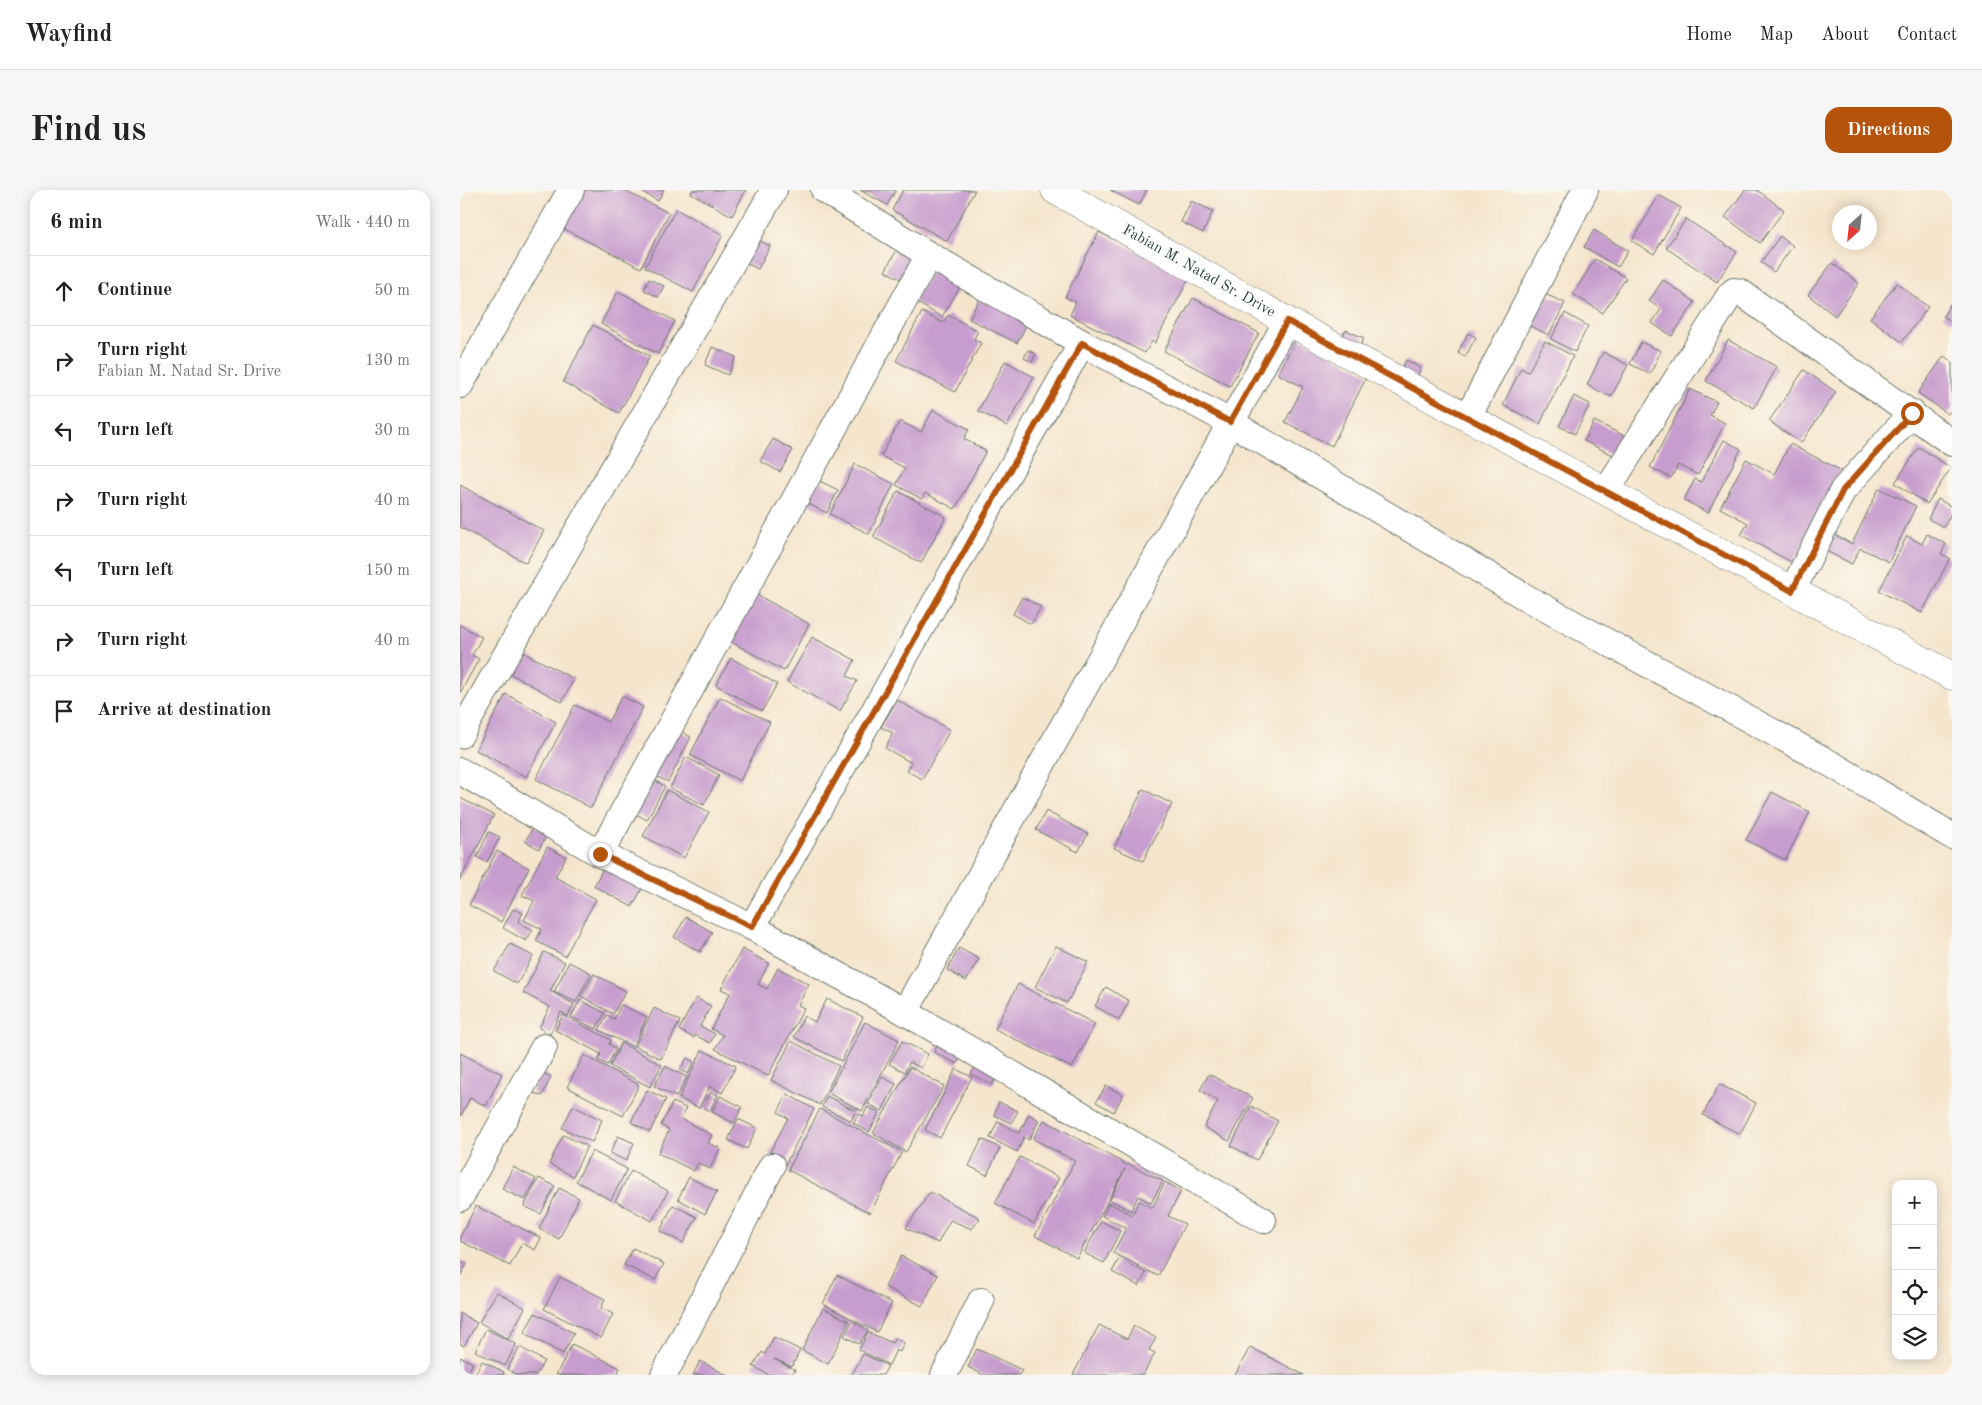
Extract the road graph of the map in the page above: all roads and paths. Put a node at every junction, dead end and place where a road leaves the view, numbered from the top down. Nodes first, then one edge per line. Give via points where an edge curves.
1 (571, 190) edge
2 (774, 190) edge
3 (824, 190) edge
4 (1055, 190) edge
5 (1584, 190) edge
6 (928, 255) junction
7 (1287, 321) junction
8 (1082, 343) junction
9 (460, 385) edge
10 (1912, 413) junction
11 (1468, 417) junction
12 (1230, 422) junction
13 (1952, 443) edge
14 (1606, 491) junction
15 (1792, 591) junction
16 (1952, 676) edge
17 (460, 735) edge
18 (460, 771) edge
19 (1952, 836) edge
20 (600, 854) junction
21 (752, 927) junction
22 (905, 1012) junction
23 (544, 1047) dead end
24 (772, 1166) dead end
25 (460, 1198) edge
26 (1263, 1220) dead end
27 (981, 1302) dead end
28 (664, 1375) edge
29 (944, 1375) edge

1 - 9 street
2 - 17 street
3 - 6 street
4 - 7 street, Fabian M. Natad Sr. Drive
5 - 11 street
6 - 8 street
6 - 20 street
7 - 11 street, Fabian M. Natad Sr. Drive
7 - 12 street
8 - 12 street
8 - 21 street
10 - 13 street
10 - 14 street via 1740,292 1734,291
10 - 15 street via 1843,490
11 - 14 street, Fabian M. Natad Sr. Drive
12 - 19 street via 1532,602 1833,765
12 - 22 street
14 - 15 street, Fabian M. Natad Sr. Drive
15 - 16 street, Fabian M. Natad Sr. Drive
18 - 20 street
20 - 21 street
21 - 22 street
22 - 26 street
23 - 25 street
24 - 28 street
27 - 29 street

